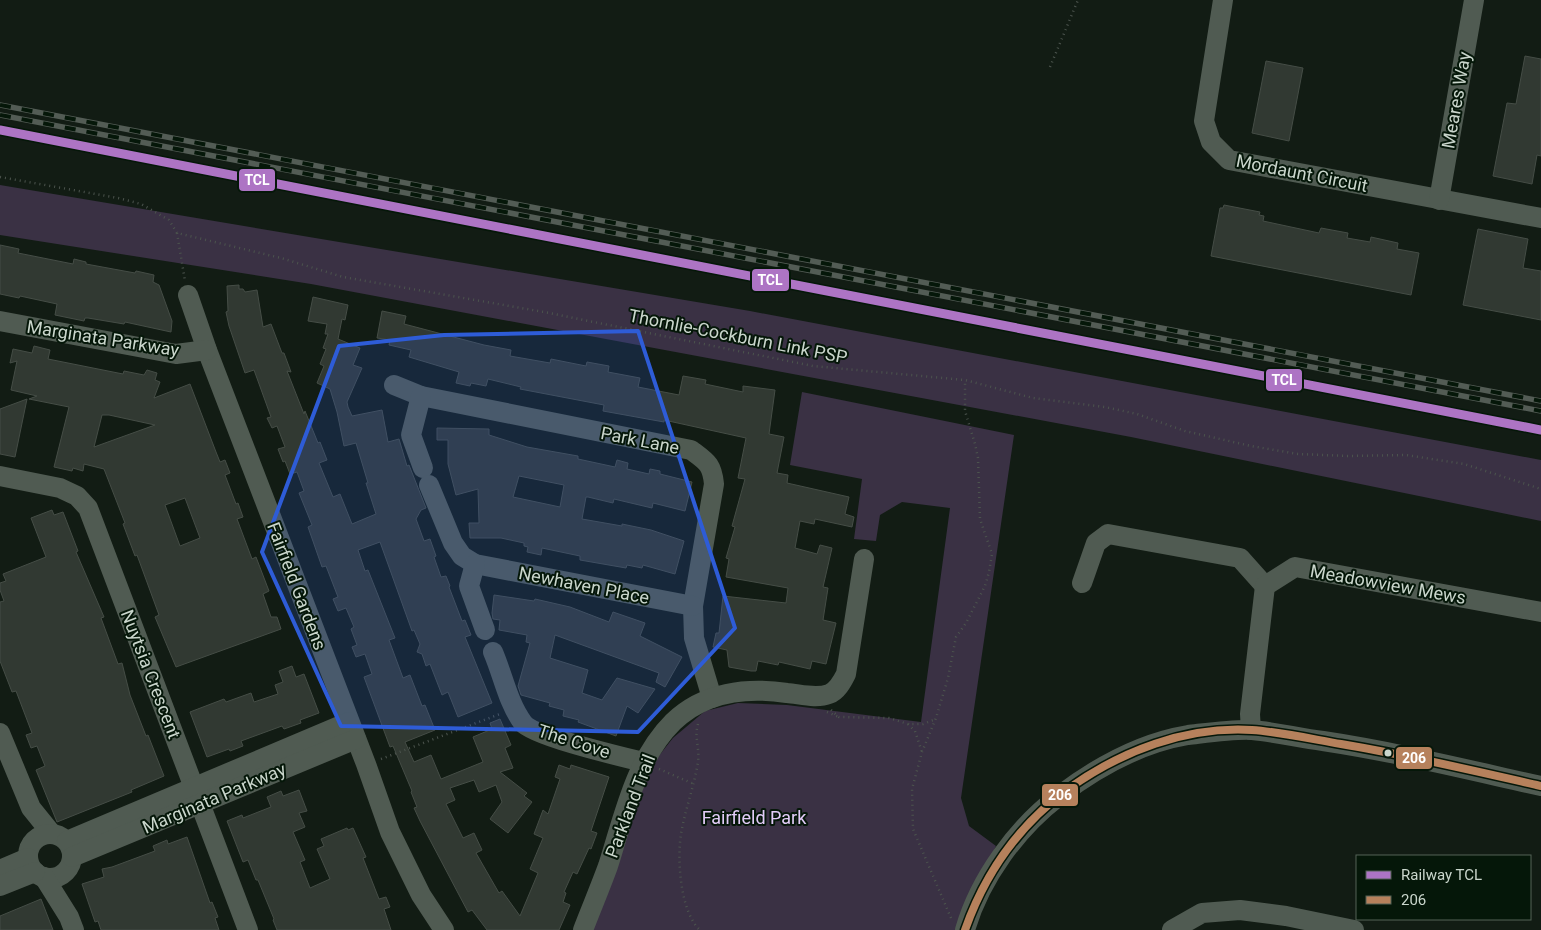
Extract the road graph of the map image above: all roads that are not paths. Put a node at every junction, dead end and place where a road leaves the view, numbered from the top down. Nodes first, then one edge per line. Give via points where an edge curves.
1 (1222, 0) edge
2 (1474, 0) edge
3 (1439, 200) junction
4 (1541, 218) edge
5 (188, 295) road end
6 (0, 321) edge
7 (207, 350) junction
8 (394, 385) dead end
9 (421, 396) junction
10 (0, 476) edge
11 (864, 559) dead end
12 (476, 564) junction
13 (1082, 583) dead end
14 (1265, 586) junction
15 (693, 606) junction
16 (1541, 612) edge
17 (485, 630) dead end
18 (493, 652) dead end
19 (712, 698) junction
20 (353, 730) junction
21 (1251, 730) junction
22 (0, 733) edge
23 (643, 762) junction
24 (1541, 786) edge
25 (197, 796) junction
26 (31, 808) junction
27 (64, 851) junction
28 (35, 862) junction
29 (0, 870) edge
30 (0, 886) edge
31 (72, 923) edge
32 (959, 926) edge
33 (248, 930) edge
34 (444, 930) edge
35 (583, 930) edge
36 (1172, 930) edge
37 (1354, 930) edge

1 - 3 street, Mordaunt Circuit via 1204,121 1212,142 1229,160
2 - 3 street, Meares Way
3 - 4 street, Mordaunt Circuit
5 - 7 street, Fairfield Gardens
6 - 7 street, Marginata Parkway via 176,354
7 - 20 street, Fairfield Gardens
8 - 9 street, Park Lane
9 - 12 street, Newhaven Place via 411,435 452,543 462,556
9 - 15 street, Park Lane via 691,450 704,460 712,470 714,484
10 - 25 street, Nuytsia Crescent via 60,488 77,496 88,508
11 - 19 street, Parkland Trail via 846,674 839,687 829,694 814,696 763,690 737,691
12 - 15 street, Newhaven Place
12 - 17 street via 468,586
13 - 14 street via 1096,543 1108,534 1240,558
14 - 16 street, Meadowview Mews via 1295,567
14 - 21 street via 1250,714
15 - 19 street, Park Lane via 694,638
18 - 23 street, The Cove via 514,708 524,725 548,736
19 - 23 street, Parkland Trail via 697,704 674,721
20 - 25 street, Marginata Parkway
20 - 34 street, Fairfield Gardens via 390,832 420,894
21 - 24 street via 1402,755
21 - 32 street via 1187,736 1150,745 1105,764 1078,781 1045,807 1008,849
22 - 26 street
23 - 35 street, Parkland Trail
25 - 27 street, Marginata Parkway
25 - 33 street, Nuytsia Crescent
26 - 27 street
26 - 28 street
27 - 28 street, Marginata Parkway via 55,877
27 - 28 street, Marginata Parkway via 38,837
27 - 31 street
28 - 29 street, Marginata Parkway
28 - 30 street, Marginata Parkway
28 - 31 street
36 - 37 street via 1202,913 1240,910

